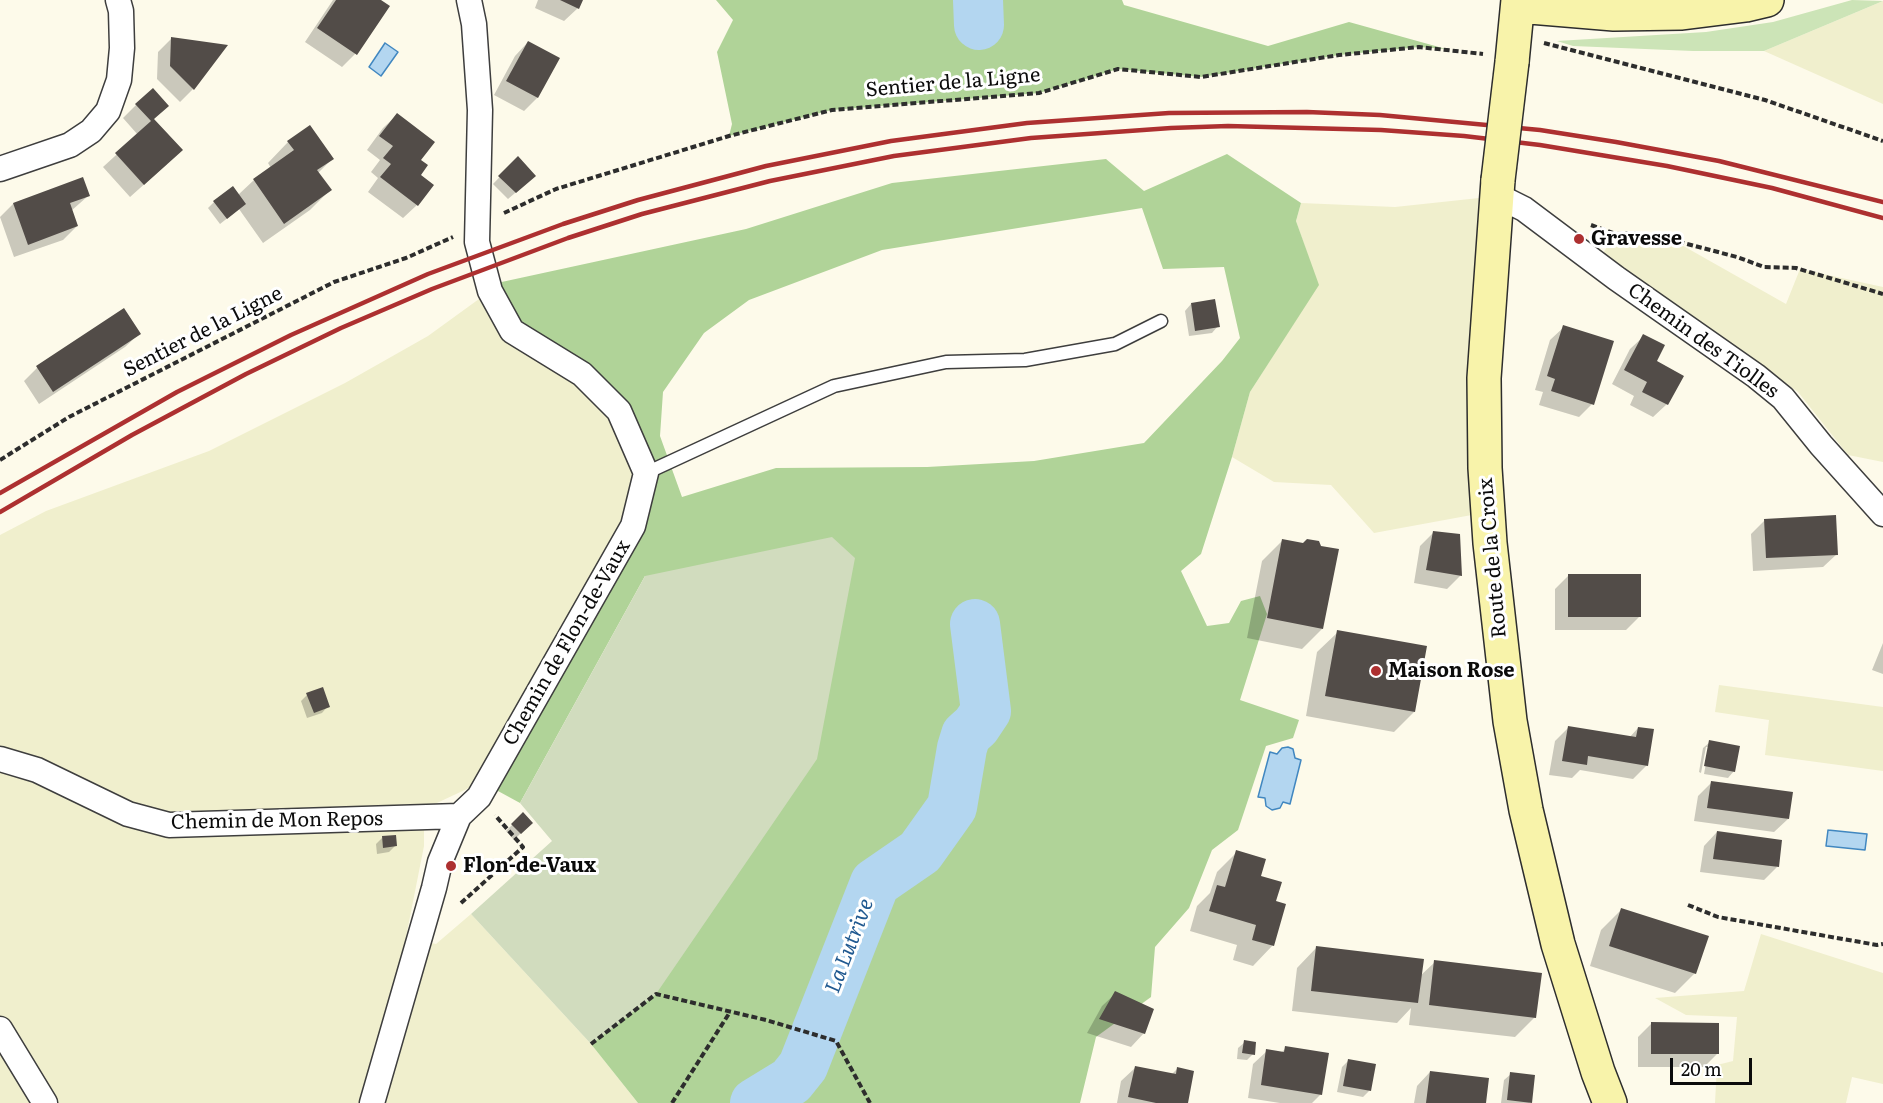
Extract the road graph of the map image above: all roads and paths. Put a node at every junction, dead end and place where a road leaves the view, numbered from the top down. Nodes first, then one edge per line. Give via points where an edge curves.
1 (118, 0) edge
2 (470, 0) edge
3 (1767, 0) edge
4 (1518, 3) edge
5 (1544, 43) dead end
6 (1499, 58) junction
7 (1883, 141) edge
8 (0, 169) edge
9 (1498, 188) junction
10 (478, 225) junction
11 (1616, 234) dead end
12 (428, 248) dead end
13 (1883, 294) edge
14 (1161, 321) dead end
15 (0, 459) edge
16 (646, 473) junction
17 (1883, 514) edge
18 (0, 759) edge
19 (479, 797) junction
20 (459, 816) junction
21 (461, 903) dead end
22 (1688, 905) dead end
23 (1883, 944) edge
24 (730, 1012) junction
25 (0, 1029) edge
26 (591, 1044) dead end
27 (45, 1103) edge
28 (372, 1103) edge
29 (672, 1103) edge
30 (870, 1103) edge
31 (1610, 1103) edge

1 - 8 street via 122,48 119,80 108,111 91,131 70,145
2 - 10 street via 480,111
3 - 4 street via 1682,13 1614,14
4 - 6 street, Route de la Croix
5 - 7 path via 1765,100
6 - 9 street, Route de la Croix, bridge
6 - 10 path, Sentier de la Ligne via 1419,47 1201,77 1118,69 1039,93 832,110 729,136 556,189
9 - 17 street, Chemin des Tiolles via 1783,398
9 - 31 street, Route de la Croix via 1484,378 1485,468 1510,721 1526,810 1558,944
10 - 16 street via 477,242 490,291 512,331 582,374 619,411
11 - 13 path via 1653,235 1737,256 1764,267 1796,268
12 - 15 path, Sentier de la Ligne via 334,282 69,417
14 - 16 lane via 1115,345 1025,360 946,362 834,386
16 - 19 street, Chemin de Flon-de-Vaux via 633,526
18 - 20 street, Chemin de Mon Repos via 37,770 128,814 169,825
19 - 20 street, Chemin de Flon-de-Vaux
19 - 21 path via 523,848
20 - 28 street, Chemin de Flon-de-Vaux via 440,862
22 - 23 path via 1718,917
24 - 26 path via 656,994
24 - 29 path
24 - 30 path via 836,1041
25 - 27 street

